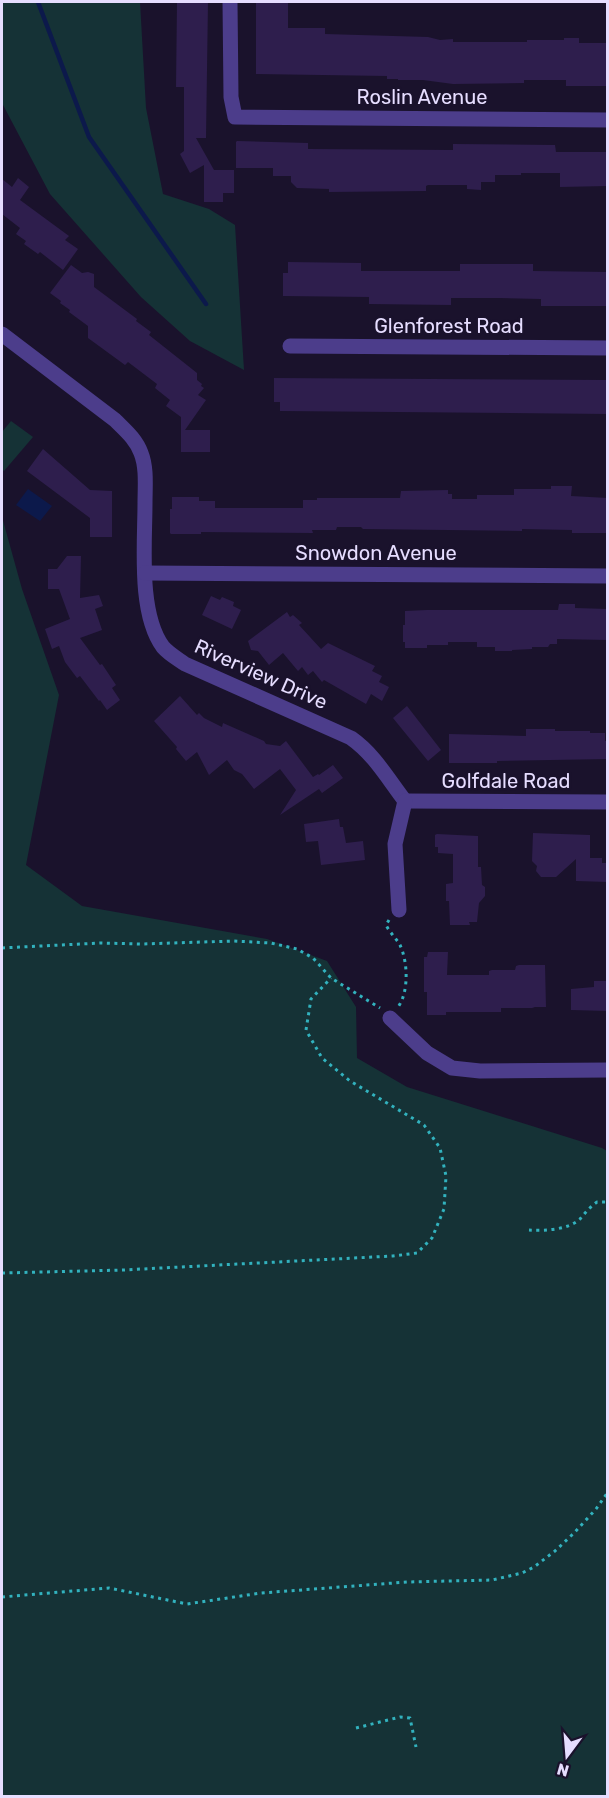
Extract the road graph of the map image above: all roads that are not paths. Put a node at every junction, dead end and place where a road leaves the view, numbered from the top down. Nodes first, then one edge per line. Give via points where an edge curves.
1 (230, 2) edge
2 (608, 120) edge
3 (2, 334) edge
4 (290, 346) dead end
5 (608, 348) edge
6 (145, 573) junction
7 (608, 576) edge
8 (405, 801) junction
9 (608, 802) edge
10 (399, 910) road end
11 (390, 1018) road end
12 (608, 1070) edge

1 - 2 street, Roslin Avenue via 231,97 235,117
3 - 6 street, Riverview Drive via 115,420 141,452 145,480
4 - 5 street, Glenforest Road
6 - 7 street, Snowdon Avenue
6 - 8 street, Riverview Drive via 149,614 164,648 185,664 351,738 371,755
8 - 9 street, Golfdale Road
8 - 10 street via 394,844
11 - 12 street via 428,1053 452,1068

